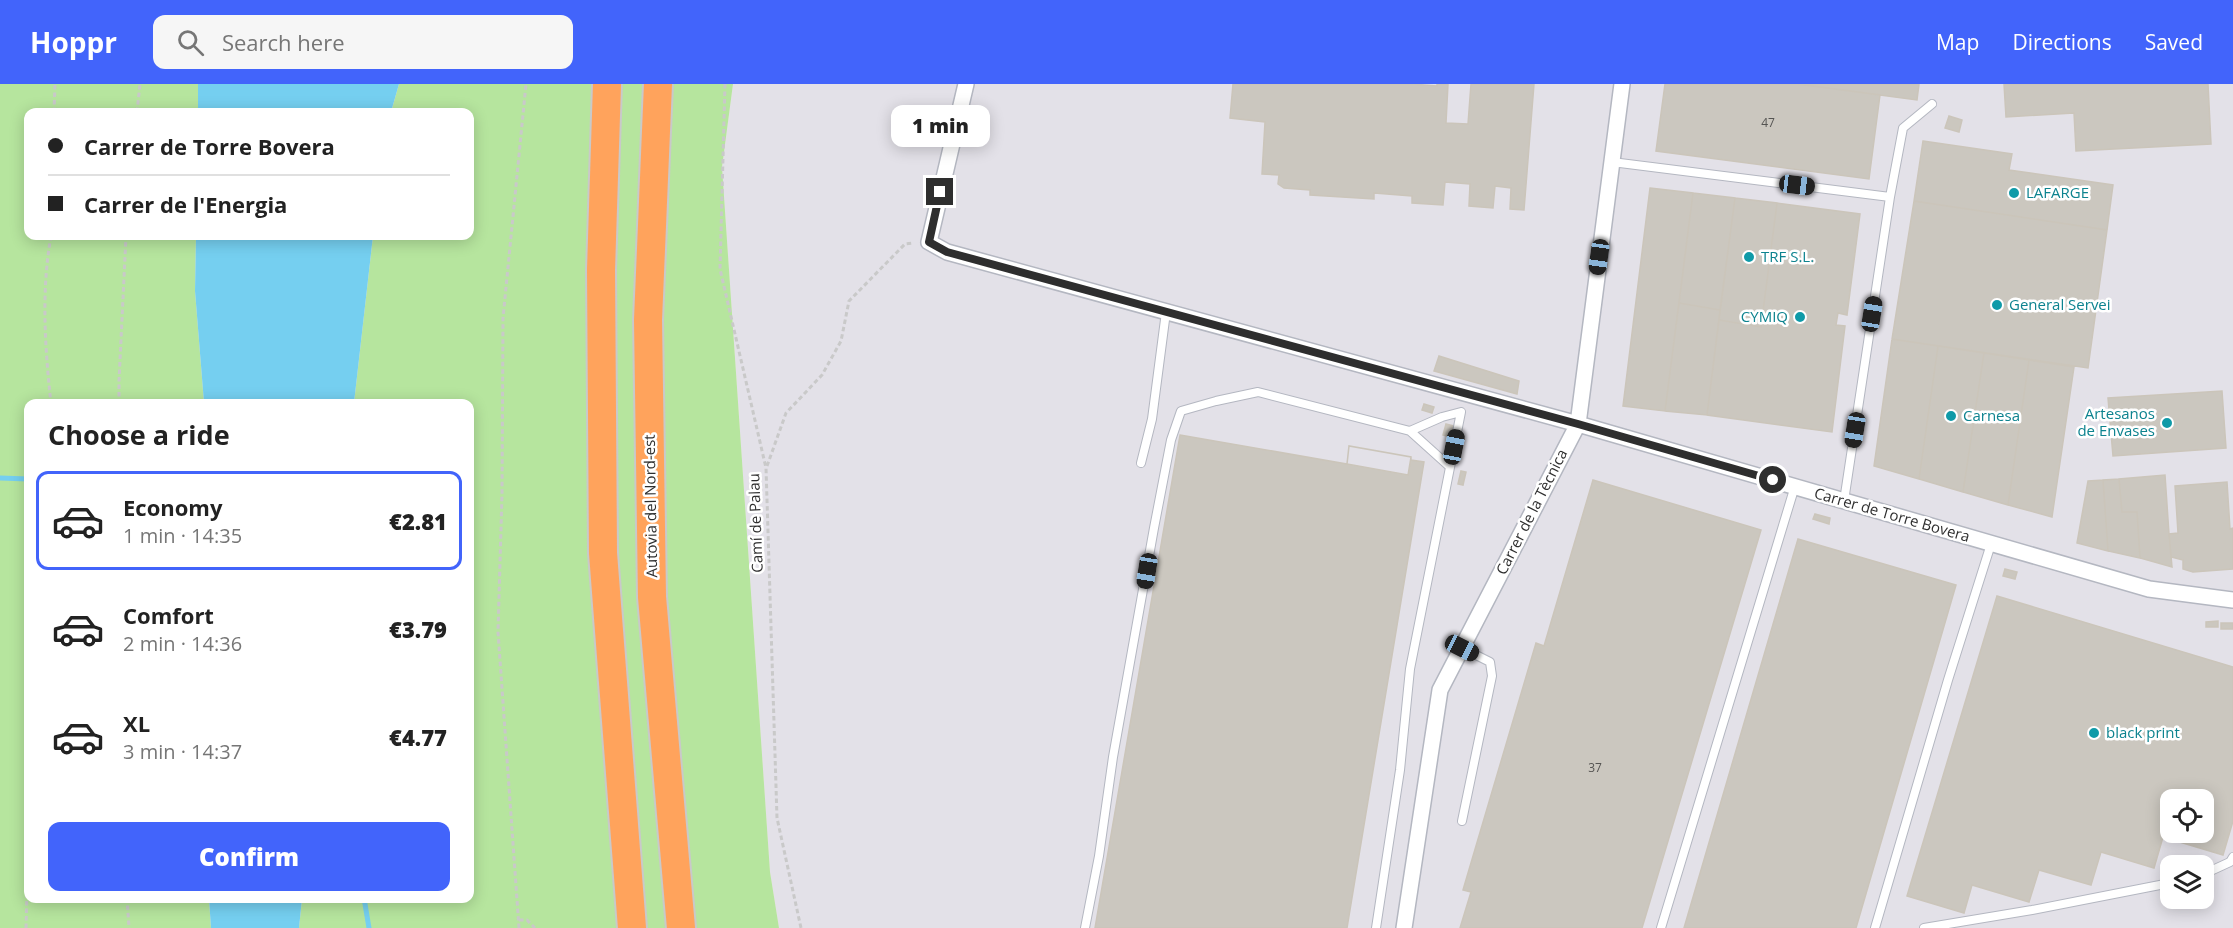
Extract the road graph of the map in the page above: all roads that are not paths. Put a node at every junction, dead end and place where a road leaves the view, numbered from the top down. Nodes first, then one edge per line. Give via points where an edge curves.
1 (608, 84) edge
2 (658, 84) edge
3 (966, 84) edge
4 (1622, 84) edge
5 (1932, 104) dead end
6 (1612, 162) junction
7 (1890, 197) junction
8 (1166, 312) junction
9 (1466, 393) junction
10 (1461, 412) junction
11 (1578, 424) junction
12 (1410, 431) junction
13 (1141, 463) dead end
14 (1450, 467) junction
15 (1795, 486) junction
16 (1844, 501) junction
17 (1991, 544) junction
18 (2233, 600) edge
19 (1462, 648) junction
20 (1462, 821) dead end
21 (2233, 857) edge
22 (2214, 869) edge
23 (2160, 885) edge
24 (632, 928) edge
25 (681, 928) edge
26 (1085, 928) edge
27 (1376, 928) edge
28 (1404, 928) edge
29 (1661, 928) edge
30 (1875, 928) edge
31 (1924, 928) edge

1 - 24 highway via 601,270 603,554
2 - 25 highway, Autovia del Nord-est via 648,320 652,597
3 - 8 street, Carrer de Torre Bovera via 929,242 947,252
4 - 6 street, Carrer de la Tècnica
5 - 7 lane via 1903,128
6 - 7 lane
6 - 11 street, Carrer de la Tècnica
7 - 16 lane
8 - 9 street, Carrer de Torre Bovera
8 - 13 lane via 1152,420
9 - 10 lane
9 - 11 street, Carrer de Torre Bovera
10 - 12 lane
10 - 14 lane
11 - 15 street, Carrer de Torre Bovera
11 - 19 street, Carrer de la Tècnica
12 - 14 lane
12 - 26 lane via 1258,392 1181,411 1171,440 1154,528
14 - 27 lane via 1410,669 1400,770
15 - 16 street, Carrer de Torre Bovera
15 - 29 lane
16 - 17 street, Carrer de Torre Bovera
17 - 18 street, Carrer de Torre Bovera via 2149,588
17 - 30 lane
19 - 20 lane via 1490,662 1492,676
19 - 28 street, Carrer de la Tècnica via 1440,690
21 - 22 lane
23 - 31 lane

